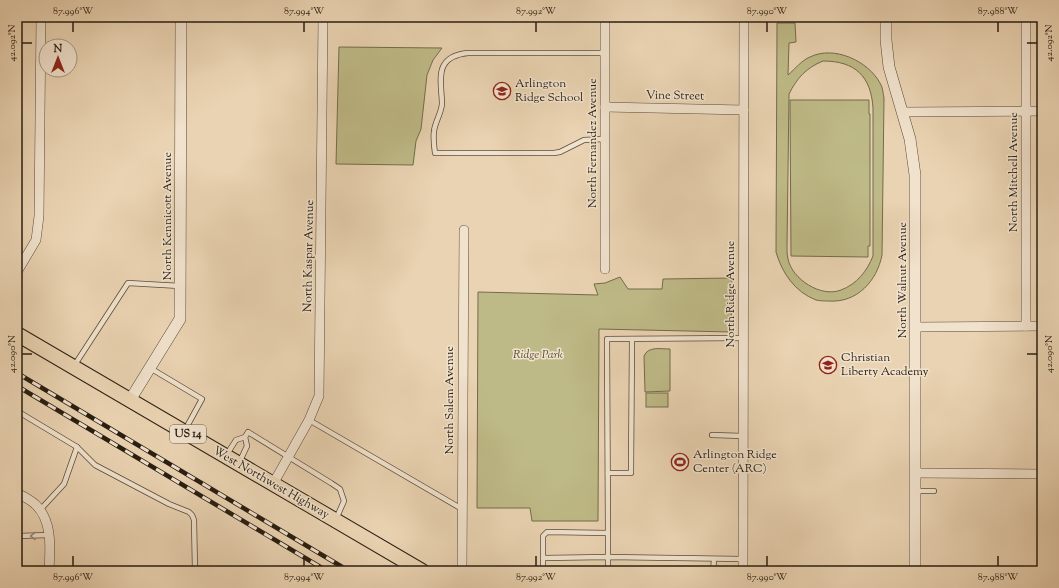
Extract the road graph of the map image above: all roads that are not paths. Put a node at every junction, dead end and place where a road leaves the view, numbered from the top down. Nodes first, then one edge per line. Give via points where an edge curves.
1 (41, 17) edge
2 (181, 17) edge
3 (323, 17) edge
4 (605, 17) edge
5 (744, 17) edge
6 (886, 17) edge
7 (1026, 17) edge
8 (605, 53) junction
9 (605, 107) junction
10 (744, 110) junction
11 (1026, 110) junction
12 (1042, 110) edge
13 (902, 112) junction
14 (605, 138) junction
15 (464, 230) dead end
16 (605, 269) dead end
17 (17, 272) edge
18 (181, 286) junction
19 (1026, 326) junction
20 (1042, 326) edge
21 (916, 327) junction
22 (17, 334) edge
23 (743, 338) junction
24 (632, 339) junction
25 (73, 367) junction
26 (150, 368) junction
27 (130, 400) junction
28 (17, 412) edge
29 (309, 420) junction
30 (184, 432) junction
31 (712, 435) dead end
32 (743, 436) junction
33 (245, 437) junction
34 (77, 447) junction
35 (226, 456) junction
36 (288, 456) junction
37 (239, 463) junction
38 (608, 473) junction
39 (916, 473) junction
40 (1042, 474) edge
41 (273, 484) junction
42 (916, 491) junction
43 (934, 491) dead end
44 (17, 493) edge
45 (462, 509) junction
46 (40, 510) junction
47 (336, 520) junction
48 (608, 533) junction
49 (50, 535) junction
50 (17, 536) edge
51 (608, 557) junction
52 (543, 558) junction
53 (743, 559) junction
54 (714, 560) junction
55 (49, 571) edge
56 (195, 571) edge
57 (211, 571) edge
58 (221, 571) edge
59 (421, 571) edge
60 (462, 571) edge
61 (543, 571) edge
62 (608, 571) edge
63 (713, 571) edge
64 (743, 571) edge
65 (915, 571) edge

1 - 17 street via 40,216 36,240
2 - 18 street, North Kennicott Avenue
3 - 29 street, North Kaspar Avenue via 319,396
4 - 8 street, North Fernandez Avenue
5 - 10 street, North Ridge Avenue
6 - 13 street, North Walnut Avenue via 889,67
7 - 11 street, North Mitchell Avenue
8 - 9 street, North Fernandez Avenue
8 - 14 lane via 457,54 446,61 441,72 442,104 434,138 435,153 525,154 560,152 584,140
9 - 10 street, Vine Street
9 - 14 street, North Fernandez Avenue
10 - 23 street, North Ridge Avenue
11 - 12 street
11 - 13 street
11 - 19 street, North Mitchell Avenue
13 - 21 street, North Walnut Avenue via 916,175
14 - 16 street, North Fernandez Avenue
15 - 45 street, North Salem Avenue
18 - 25 lane via 128,283
18 - 26 street, North Kennicott Avenue via 180,319
19 - 20 street
19 - 21 street
21 - 39 street, North Walnut Avenue
22 - 25 main road, West Northwest Highway / US 14
23 - 24 lane
23 - 32 street, North Ridge Avenue
24 - 38 lane via 631,473
24 - 38 lane via 607,338
25 - 27 main road, West Northwest Highway / US 14
26 - 27 street, North Kennicott Avenue
26 - 30 lane via 202,399
27 - 30 main road, West Northwest Highway / US 14
28 - 34 lane
29 - 36 street, North Kaspar Avenue
29 - 45 lane
30 - 35 main road, West Northwest Highway / US 14
31 - 32 lane
32 - 53 street, North Ridge Avenue
33 - 35 lane via 236,440
33 - 36 lane via 248,432
33 - 37 lane via 247,446
34 - 46 lane via 64,484
34 - 56 lane via 96,465 192,515
35 - 37 main road, West Northwest Highway / US 14
36 - 41 street, North Kaspar Avenue
36 - 47 lane via 340,489 344,501
37 - 41 main road, West Northwest Highway / US 14
38 - 48 lane
39 - 40 street
39 - 42 street, North Walnut Avenue
41 - 47 main road, West Northwest Highway / US 14
42 - 43 lane
42 - 65 street, North Walnut Avenue
44 - 46 street via 34,503
45 - 60 street, North Salem Avenue
46 - 49 street
47 - 59 main road, West Northwest Highway / US 14
48 - 51 lane
48 - 52 lane via 547,532 543,536
49 -> 50 lane
49 - 55 street
51 - 52 lane
51 - 54 lane
51 - 62 lane
52 - 61 lane
53 - 54 lane
53 - 64 street, North Ridge Avenue
54 - 63 lane
57 - 58 lane

